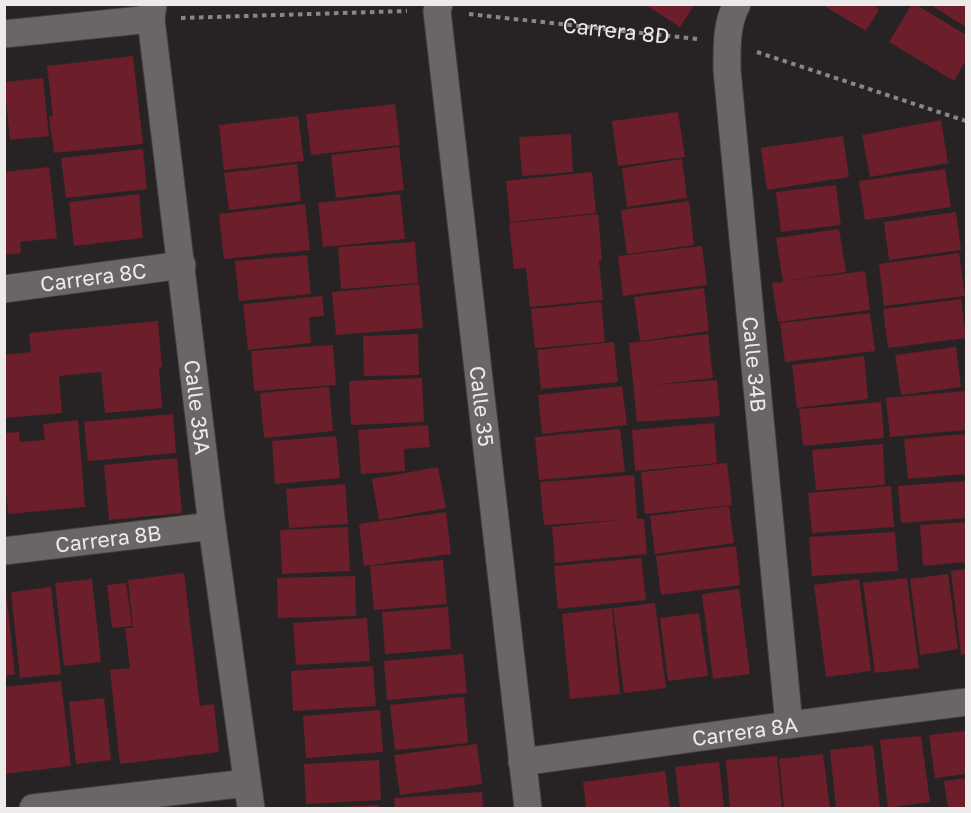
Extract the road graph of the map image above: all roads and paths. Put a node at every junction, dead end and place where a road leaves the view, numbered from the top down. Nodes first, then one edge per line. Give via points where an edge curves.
1 (737, 4) edge
2 (438, 8) edge
3 (152, 12) edge
4 (4, 34) edge
5 (727, 42) junction
6 (966, 122) edge
7 (182, 266) junction
8 (4, 289) edge
9 (213, 526) junction
10 (4, 551) edge
11 (966, 702) edge
12 (789, 725) junction
13 (522, 762) junction
14 (249, 796) edge
15 (33, 808) edge
16 (528, 808) edge

1 - 5 street, Calle 34B
2 - 3 path, Carrera 8D
2 - 5 path, Carrera 8D
2 - 13 street, Calle 35
3 - 4 street
3 - 7 street, Calle 35A
5 - 6 path, Carrera 8D
5 - 12 street, Calle 34B
7 - 8 street, Carrera 8C
7 - 9 street, Calle 35A
9 - 10 street, Carrera 8B
9 - 14 street, Calle 35A
11 - 12 street, Carrera 8A
12 - 13 street, Carrera 8A
13 - 16 street, Calle 35
14 - 15 street

